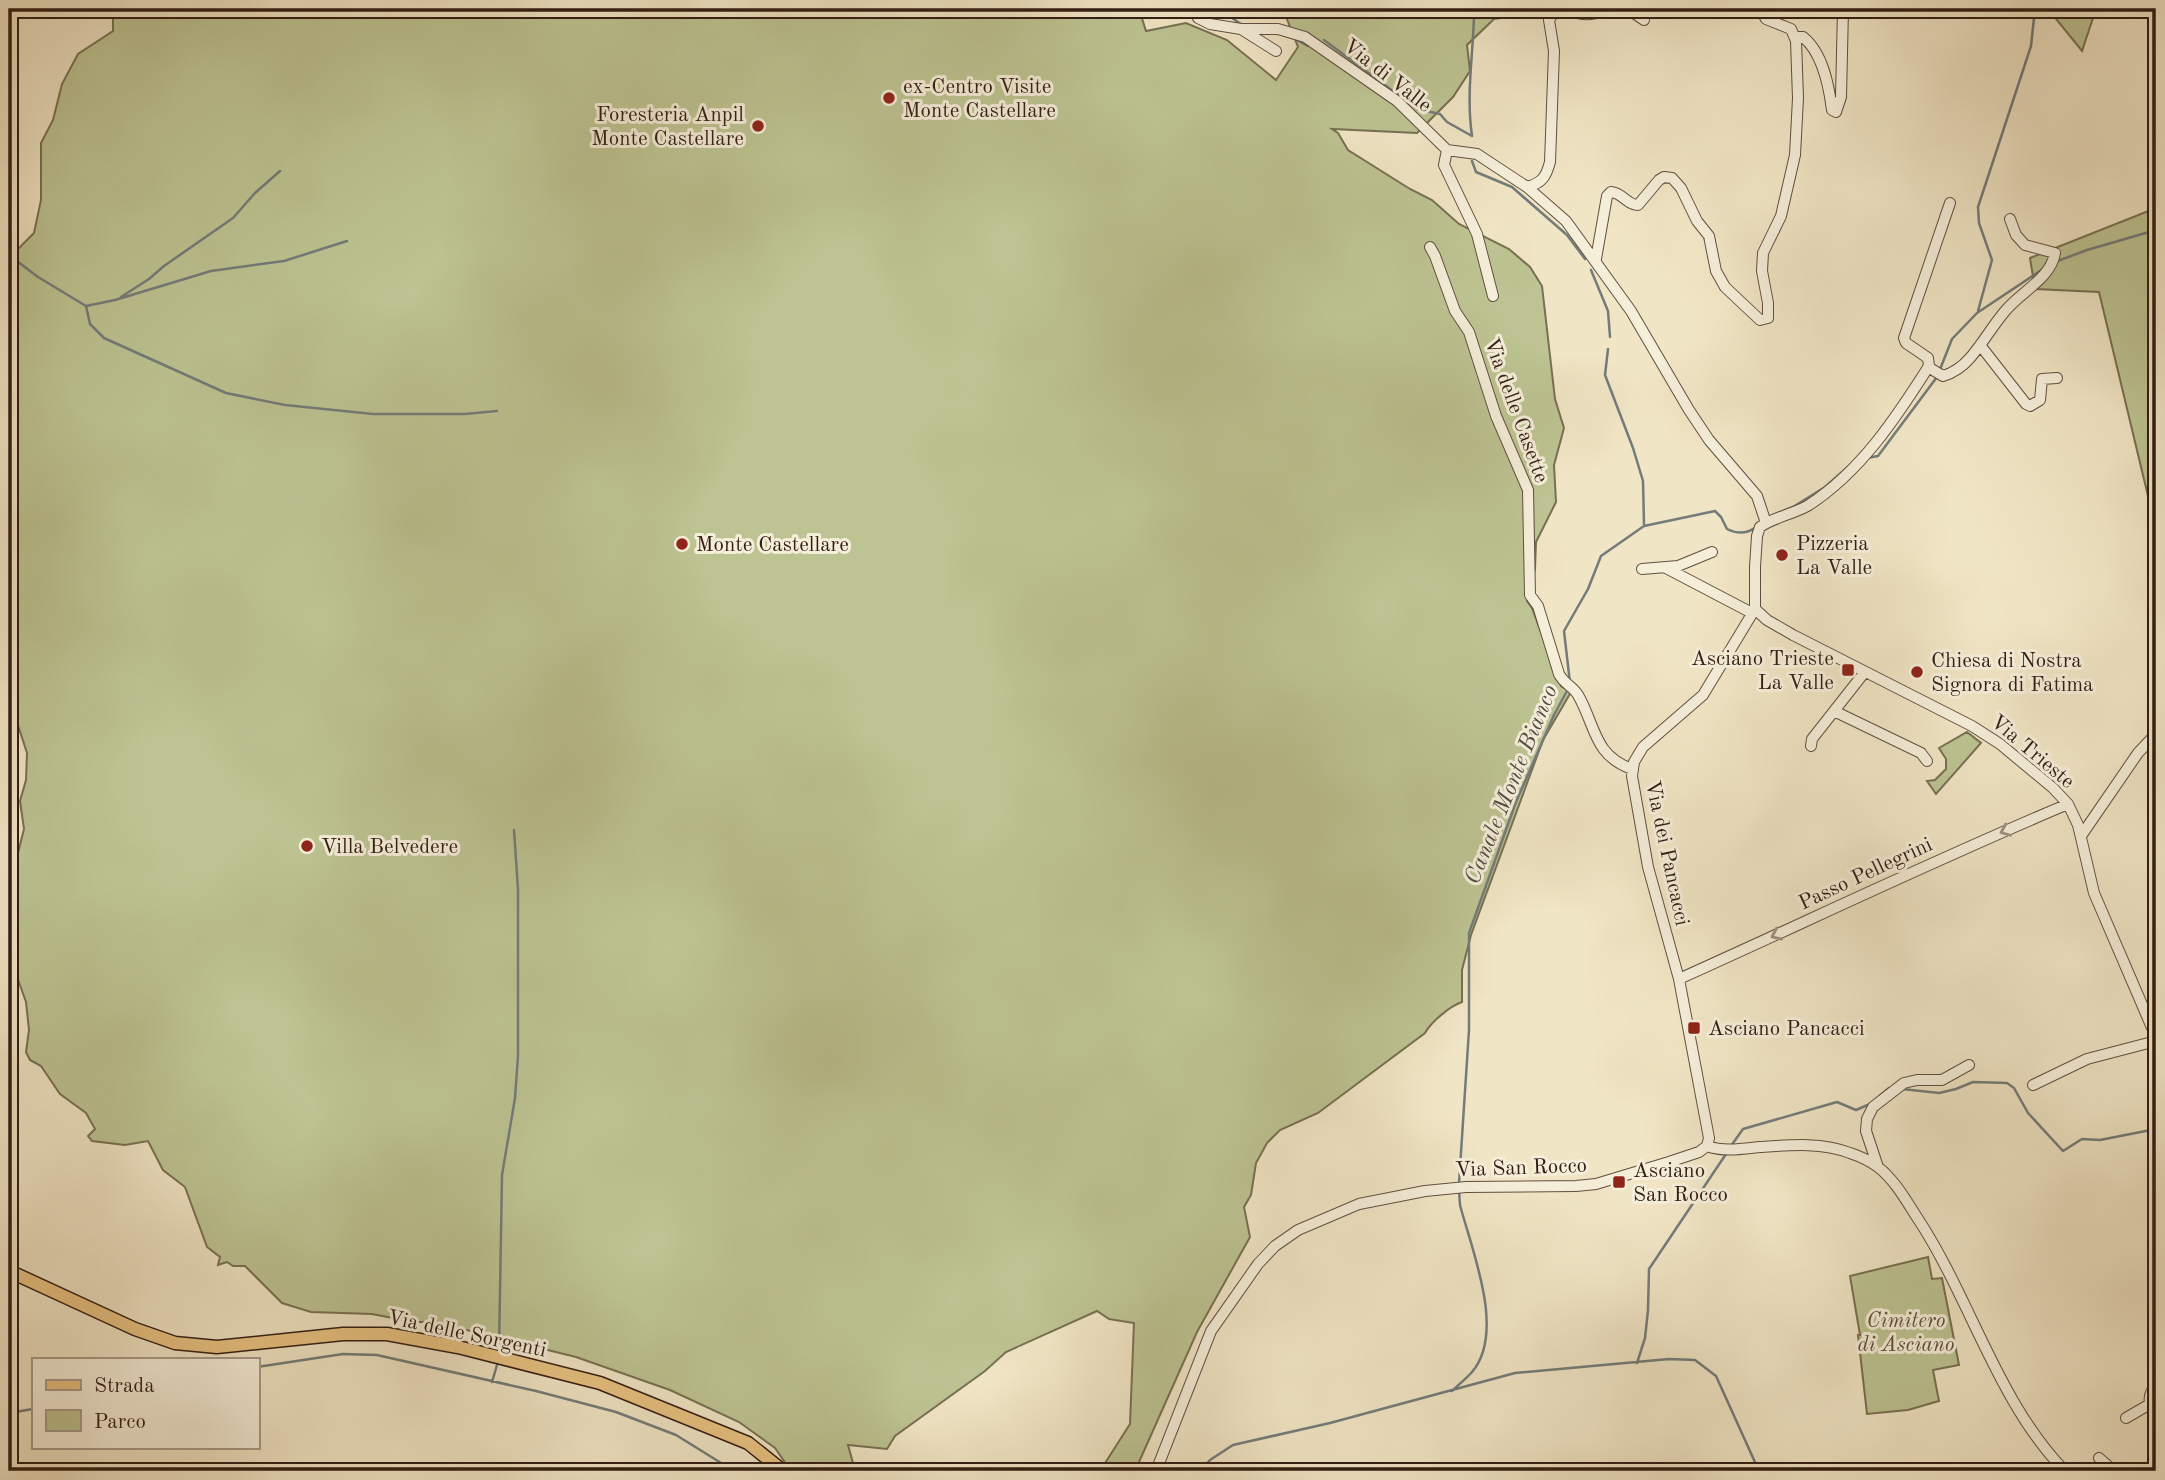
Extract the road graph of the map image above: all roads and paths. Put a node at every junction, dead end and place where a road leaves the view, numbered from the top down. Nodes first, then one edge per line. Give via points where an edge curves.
1 (1604, 9) edge
2 (1628, 9) edge
3 (1760, 9) edge
4 (1843, 9) edge
5 (1201, 13) edge
6 (1644, 20) dead end
7 (1241, 29) junction
8 (1796, 41) junction
9 (1276, 51) dead end
10 (1447, 149) junction
11 (1527, 187) junction
12 (1950, 203) dead end
13 (2010, 219) dead end
14 (1430, 247) dead end
15 (1595, 259) junction
16 (1493, 296) dead end
17 (1980, 345) junction
18 (1930, 369) junction
19 (2057, 378) dead end
20 (1765, 519) junction
21 (1712, 552) dead end
22 (1666, 568) junction
23 (1642, 569) dead end
24 (1754, 611) junction
25 (1864, 673) junction
26 (1836, 712) junction
27 (2156, 734) edge
28 (1811, 746) dead end
29 (1927, 761) dead end
30 (1632, 769) junction
31 (2068, 804) junction
32 (2081, 835) junction
33 (1679, 979) junction
34 (2151, 1012) edge
35 (2156, 1039) edge
36 (1969, 1065) dead end
37 (2033, 1085) dead end
38 (1707, 1146) junction
39 (1878, 1167) junction
40 (9, 1271) edge
41 (2156, 1386) edge
42 (2153, 1408) edge
43 (2126, 1418) dead end
44 (2099, 1458) dead end
45 (783, 1471) edge
46 (1156, 1471) edge
47 (2065, 1471) edge
48 (2114, 1471) edge

1 - 11 street via 1590,14 1559,9 1549,20 1554,51 1550,162 1544,178
2 - 6 street
3 - 8 street via 1766,19 1791,29
4 - 8 street via 1838,110 1832,110 1829,85 1812,47 1803,37
5 - 7 street, Via di Valle via 1210,24
7 - 9 street
7 - 10 street, Via di Valle via 1305,37 1397,101
8 - 15 street via 1795,155 1781,216 1763,253 1768,318 1760,320 1725,286 1716,271 1709,236 1672,178 1659,180 1638,205 1611,192
10 - 11 street via 1477,153
10 - 16 street via 1444,165 1477,234
11 - 15 street via 1566,221
12 - 18 street via 1904,338 1928,358
13 - 17 street via 2021,242 2055,253 2055,257
14 - 30 street, Via delle Casette via 1455,311 1469,332 1496,416 1528,489 1530,595 1538,606 1559,674 1574,690 1603,750
15 - 20 street via 1709,440 1752,489
17 - 18 street via 1961,366 1943,376
17 - 19 street via 2030,406 2040,400 2042,379
18 - 20 street via 1860,463 1812,502 1791,514
20 - 24 street via 1757,533
21 - 22 street
22 - 23 street
22 - 24 street, Via Trieste
24 - 25 street, Via Trieste
24 - 30 street, Via dei Pancacci via 1703,695 1643,747
25 - 26 street
25 - 31 street, Via Trieste via 1979,730
26 - 28 street
26 - 29 street via 1922,753
27 - 32 street
30 - 33 street, Via dei Pancacci via 1648,867
31 - 32 street, Via Trieste
31 -> 33 street, Passo Pellegrini
32 - 34 street, Via Trieste via 2094,893
33 - 38 street, Via dei Pancacci
34 - 35 street, Via Trieste
35 - 37 street via 2087,1059
36 - 39 street via 1942,1080 1904,1083 1873,1107 1866,1124
38 - 39 street via 1721,1150 1819,1146
38 - 46 street, Via San Rocco via 1590,1185 1451,1188 1383,1198 1303,1227 1270,1251 1245,1279 1211,1331
39 - 47 street via 1928,1233 2022,1416
40 - 45 main road, Via delle Sorgenti via 175,1343 217,1347 387,1334 589,1380 748,1443
41 - 42 street via 2150,1394
42 - 43 street
44 - 48 street

